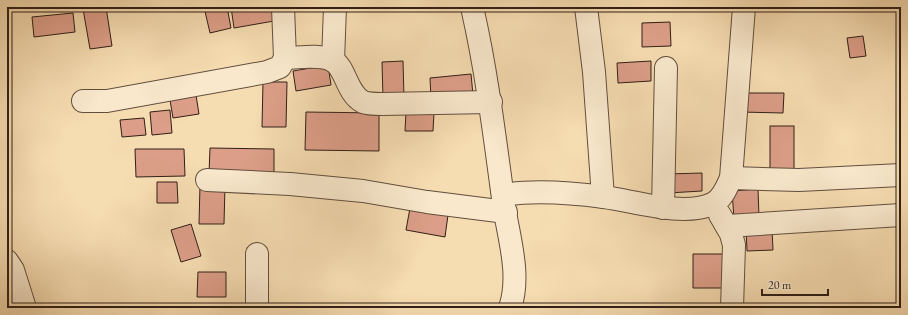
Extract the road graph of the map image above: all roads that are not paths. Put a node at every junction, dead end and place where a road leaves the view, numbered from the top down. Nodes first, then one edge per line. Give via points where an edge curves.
1 (282, 7) edge
2 (335, 7) edge
3 (472, 7) edge
4 (586, 7) edge
5 (744, 7) edge
6 (285, 58) junction
7 (333, 61) junction
8 (666, 68) dead end
9 (83, 101) dead end
10 (491, 102) junction
11 (901, 175) edge
12 (732, 178) junction
13 (207, 180) dead end
14 (603, 197) junction
15 (504, 204) junction
16 (713, 204) junction
17 (662, 208) junction
18 (901, 215) edge
19 (726, 226) junction
20 (257, 254) dead end
21 (7, 261) edge
22 (18, 300) edge
23 (257, 308) edge
24 (510, 308) edge
25 (732, 308) edge

1 - 6 street
2 - 7 street
3 - 10 street
4 - 14 street via 594,72
5 - 12 street
6 - 7 street via 322,57
6 - 9 street via 280,67 267,72 107,101
7 - 10 street via 356,97 364,102
8 - 17 street
10 - 15 street
11 - 12 street via 799,180
12 - 16 street via 725,192
13 - 15 street via 363,191 427,202
14 - 15 street via 535,193
14 - 17 street
15 - 24 street via 515,271
16 - 17 street via 695,208
16 - 19 street
18 - 19 street
19 - 25 street via 734,245
20 - 23 street
21 - 22 street via 13,270

